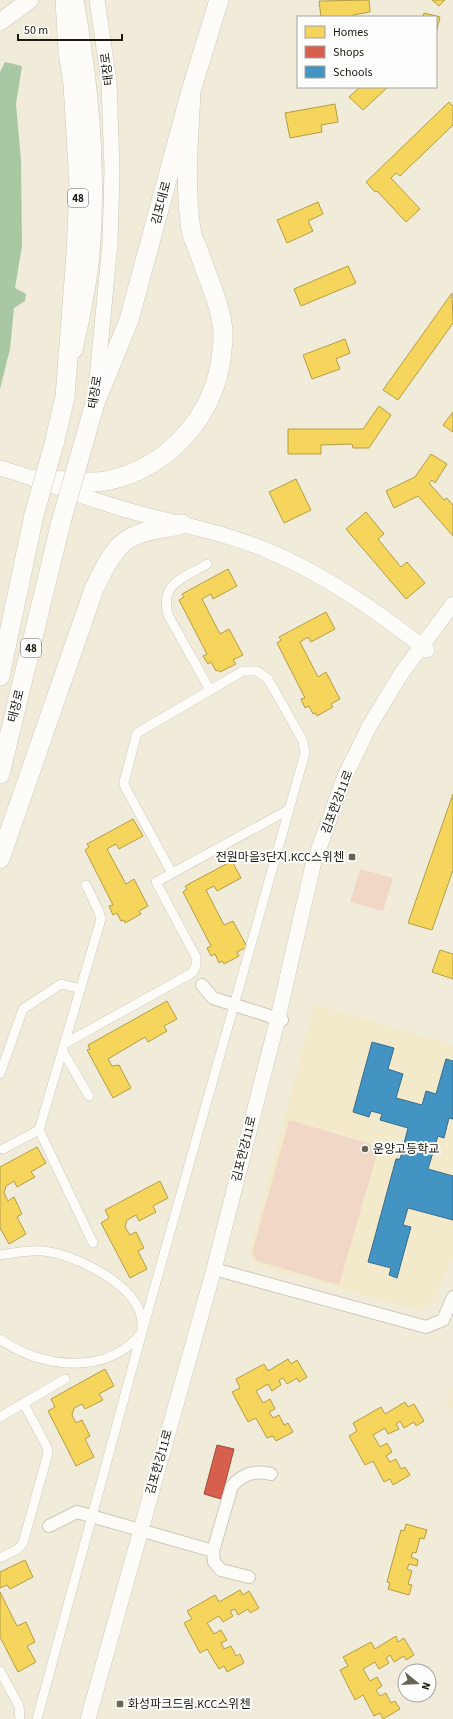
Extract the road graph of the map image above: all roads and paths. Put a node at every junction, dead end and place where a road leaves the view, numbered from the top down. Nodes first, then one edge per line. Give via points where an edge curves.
1 (30, 0) edge
2 (65, 0) edge
3 (76, 0) edge
4 (97, 0) edge
5 (219, 0) edge
6 (0, 22) edge
7 (191, 91) junction
8 (65, 397) junction
9 (95, 403) junction
10 (0, 468) edge
11 (36, 479) junction
12 (182, 524) junction
13 (207, 564) dead end
14 (453, 604) edge
15 (453, 614) edge
16 (424, 648) junction
17 (0, 676) edge
18 (210, 690) junction
19 (0, 774) edge
20 (288, 810) junction
21 (0, 859) edge
22 (172, 873) junction
23 (86, 885) dead end
24 (202, 985) dead end
25 (81, 989) junction
26 (234, 1003) junction
27 (280, 1019) junction
28 (63, 1047) junction
29 (0, 1074) edge
30 (89, 1096) dead end
31 (39, 1130) junction
32 (3, 1149) dead end
33 (93, 1243) dead end
34 (0, 1255) edge
35 (216, 1270) junction
36 (453, 1297) edge
37 (142, 1332) junction
38 (0, 1339) edge
39 (65, 1379) dead end
40 (24, 1404) junction
41 (0, 1417) edge
42 (271, 1474) dead end
43 (91, 1516) junction
44 (49, 1526) dead end
45 (143, 1531) junction
46 (213, 1551) junction
47 (0, 1558) edge
48 (249, 1577) dead end
49 (0, 1671) edge
50 (20, 1719) edge
51 (37, 1719) edge
52 (88, 1719) edge
53 (94, 1719) edge

1 - 6 main road
2 - 8 main road, 48 via 68,50 74,84 79,186
3 - 8 street, 태장로 via 92,131 92,255
4 - 9 street, 태장로 via 109,82 112,170 110,243
5 - 7 main road, 김포대로 / 48
7 - 9 main road, 김포대로 / 48 via 129,320
7 - 11 main road via 188,200 192,232 216,303 223,333 221,364 213,393 187,434 168,453 144,468 104,482
8 - 17 main road, 태장로 / 48, bridge via 34,515
9 - 19 main road, 태장로 / 48, bridge via 61,522
10 - 11 street
11 - 12 street via 121,508
12 - 16 street via 232,537 298,564 360,601
12 - 21 main road via 137,534 121,545 107,562 94,588
13 - 18 street via 172,585 167,593 166,604 168,616
14 - 16 street, 김포한강11로
15 - 16 street, 김포한강11로
16 - 27 street, 김포한강11로 via 401,674 370,725 345,776 313,865
18 - 20 street via 243,671 257,671 268,679 305,747
18 - 22 street via 137,733 124,782
20 - 22 street
20 - 26 street
22 - 28 street via 156,882 196,957 196,966 192,973
23 - 25 street via 101,919
24 - 26 street via 213,998
25 - 28 street
25 - 29 street via 61,984 26,1005 20,1014
26 - 27 street
26 - 37 street
27 - 35 street, 김포한강11로
28 - 30 street
28 - 31 street
31 - 32 street
31 - 33 street
34 - 37 street via 44,1251 96,1269 117,1284 135,1304 141,1316
35 - 36 street via 426,1327 443,1320
35 - 45 street, 김포한강11로
37 - 38 street via 119,1353 102,1359 64,1363 43,1360
37 - 43 street
39 - 40 street
40 - 41 street
40 - 47 street via 48,1453 23,1543 18,1550
42 - 46 street via 260,1471 249,1473 232,1486
43 - 44 street via 77,1512
43 - 45 street
43 - 51 street
45 - 46 street
45 - 52 street, 김포한강11로
45 - 53 street, 김포한강11로
46 - 48 street via 214,1562 221,1570
49 - 50 street via 19,1706

